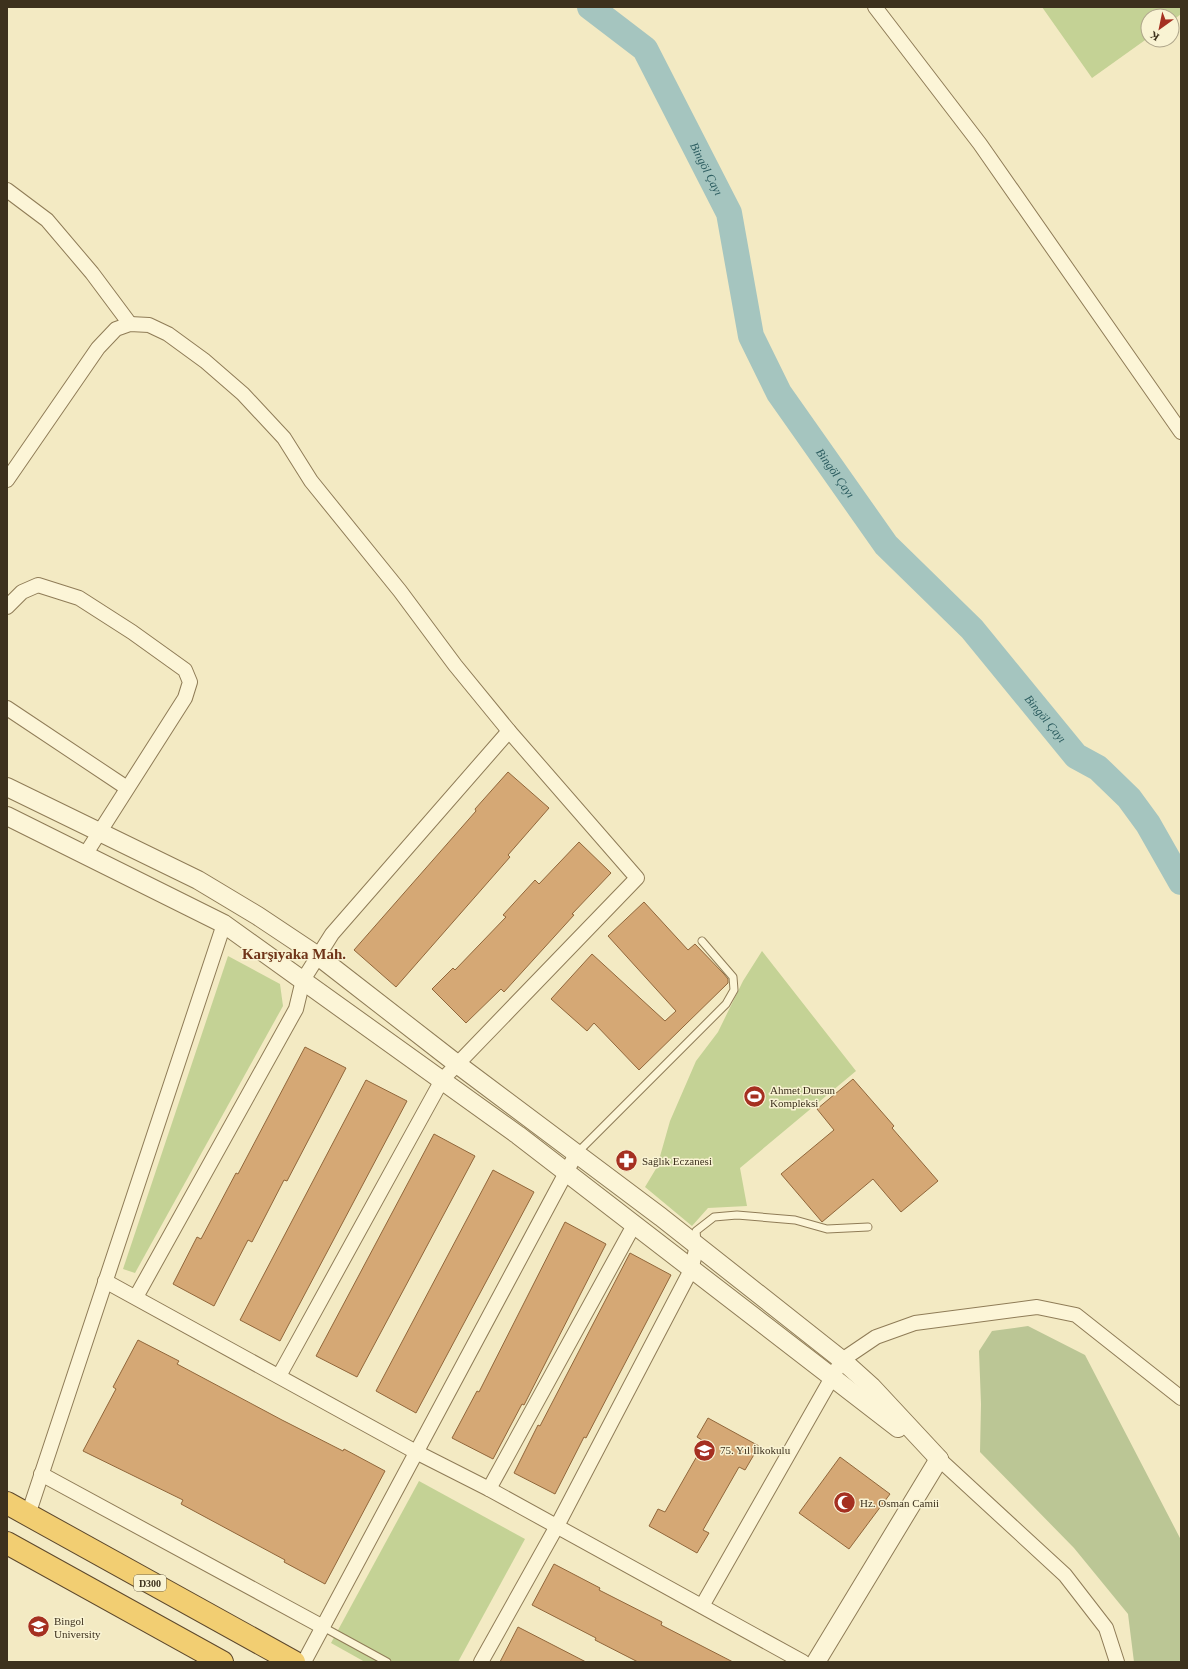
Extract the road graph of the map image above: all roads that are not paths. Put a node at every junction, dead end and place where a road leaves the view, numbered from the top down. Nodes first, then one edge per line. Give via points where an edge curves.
1 (874, 7) edge
2 (7, 190) edge
3 (130, 324) junction
4 (1181, 432) edge
5 (7, 480) edge
6 (7, 607) edge
7 (7, 708) edge
8 (509, 731) junction
9 (7, 786) edge
10 (127, 788) junction
11 (7, 816) edge
12 (99, 832) junction
13 (85, 855) junction
14 (224, 924) junction
15 (702, 941) dead end
16 (318, 956) junction
17 (302, 980) junction
18 (457, 1064) junction
19 (442, 1080) junction
20 (576, 1154) junction
21 (566, 1172) junction
22 (634, 1224) junction
23 (868, 1227) dead end
24 (697, 1246) junction
25 (691, 1270) junction
26 (105, 1281) junction
27 (136, 1297) junction
28 (842, 1360) junction
29 (279, 1376) junction
30 (832, 1377) junction
31 (1181, 1398) edge
32 (416, 1452) junction
33 (939, 1459) junction
34 (42, 1474) junction
35 (489, 1489) junction
36 (7, 1503) edge
37 (28, 1515) junction
38 (557, 1526) junction
39 (7, 1543) edge
40 (702, 1606) junction
41 (323, 1627) junction
42 (222, 1662) edge
43 (294, 1662) edge
44 (304, 1662) edge
45 (387, 1662) edge
46 (481, 1662) edge
47 (803, 1662) edge
48 (816, 1662) edge
49 (1117, 1662) edge

1 - 4 street via 980,144
2 - 3 street via 48,220
3 - 5 street via 116,329 98,348
3 - 8 street via 149,325 168,334 205,361 243,394 284,438 311,481
6 - 10 street via 22,592 38,585 79,598 185,670 190,682 185,698
7 - 10 street
8 - 16 street via 332,934
8 - 18 street via 637,878
9 - 12 street
10 - 12 street
11 - 13 street
12 - 13 street
12 - 16 street via 198,880
13 - 14 street
14 - 17 street
14 - 26 street
15 - 20 lane via 733,977 734,990 726,1004
16 - 17 street
16 - 18 street
17 - 19 street
17 - 27 street via 296,1009
18 - 19 street
18 - 20 street
19 - 21 street
19 - 29 street
20 - 21 street
20 - 24 street
21 - 22 street
21 - 32 street
22 - 25 street
22 - 35 street
23 - 24 lane via 827,1229 795,1220 737,1215 714,1217 696,1231
24 - 25 street
24 - 28 street
25 - 30 street
25 - 38 street
26 - 27 street
26 - 34 street
27 - 29 street
28 - 30 street
28 - 31 street via 876,1336 915,1323 1037,1307 1076,1315
28 - 33 street via 872,1387
29 - 32 street
30 - 33 street
30 - 40 street
32 - 35 street
32 - 41 street
33 - 48 street
33 - 49 street via 1065,1575 1106,1628
34 - 37 street
34 - 41 street
35 - 38 street
36 - 37 highway, D300
37 - 43 highway, D300
38 - 40 street
38 - 46 street
39 - 42 highway
40 - 47 street
41 - 44 street
41 - 45 lane

